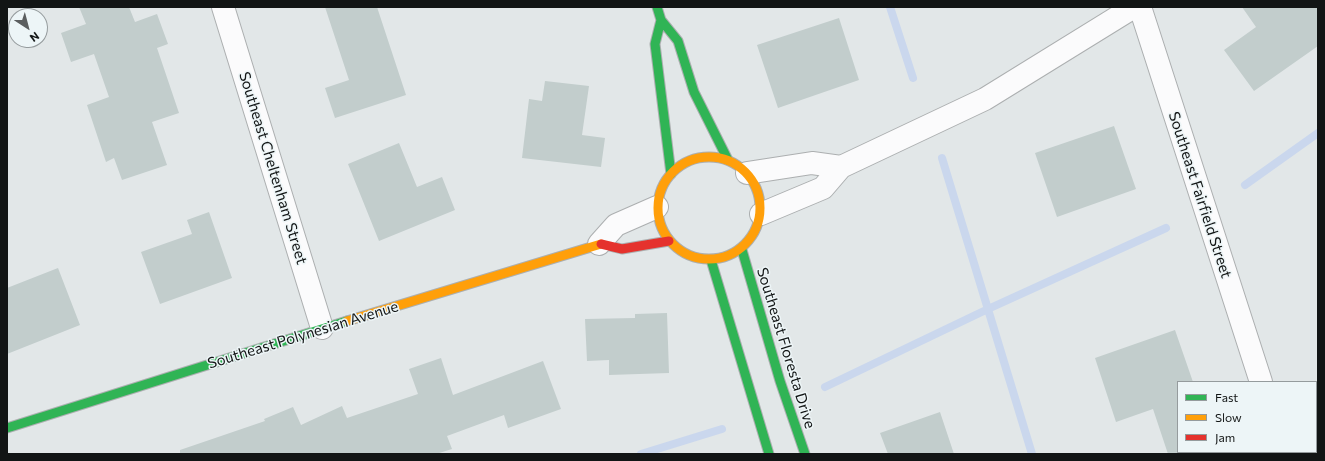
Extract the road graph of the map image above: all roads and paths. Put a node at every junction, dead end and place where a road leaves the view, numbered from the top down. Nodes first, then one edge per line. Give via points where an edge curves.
1 (223, 7) edge
2 (657, 7) edge
3 (1134, 7) edge
4 (1140, 7) edge
5 (661, 20) junction
6 (728, 160) junction
7 (841, 167) junction
8 (747, 173) junction
9 (671, 174) junction
10 (657, 207) junction
11 (761, 214) junction
12 (669, 241) junction
13 (599, 244) junction
14 (742, 250) junction
15 (711, 260) junction
16 (322, 328) junction
17 (1261, 381) edge
18 (7, 428) edge
19 (768, 454) edge
20 (805, 454) edge

1 - 16 street, Southeast Cheltenham Street
2 - 5 street
3 - 7 street via 985,99
4 - 17 street, Southeast Fairfield Street
5 - 6 street via 678,41 694,92
5 - 9 street via 655,44
6 - 8 street
6 - 9 street via 698,158 683,164
7 - 8 street via 812,163
7 - 11 street via 823,188
8 - 11 street via 756,185
9 - 10 street via 664,184
10 - 12 street via 658,219
10 - 13 street via 616,224
11 - 14 street via 757,228
12 - 13 street, Southeast Polynesian Avenue via 622,249
12 - 15 street via 681,252 695,258
13 - 16 street, Southeast Polynesian Avenue
14 - 15 street via 725,258
14 - 20 street, Southeast Floresta Drive via 780,380
15 - 19 street
16 - 18 street, Southeast Polynesian Avenue

